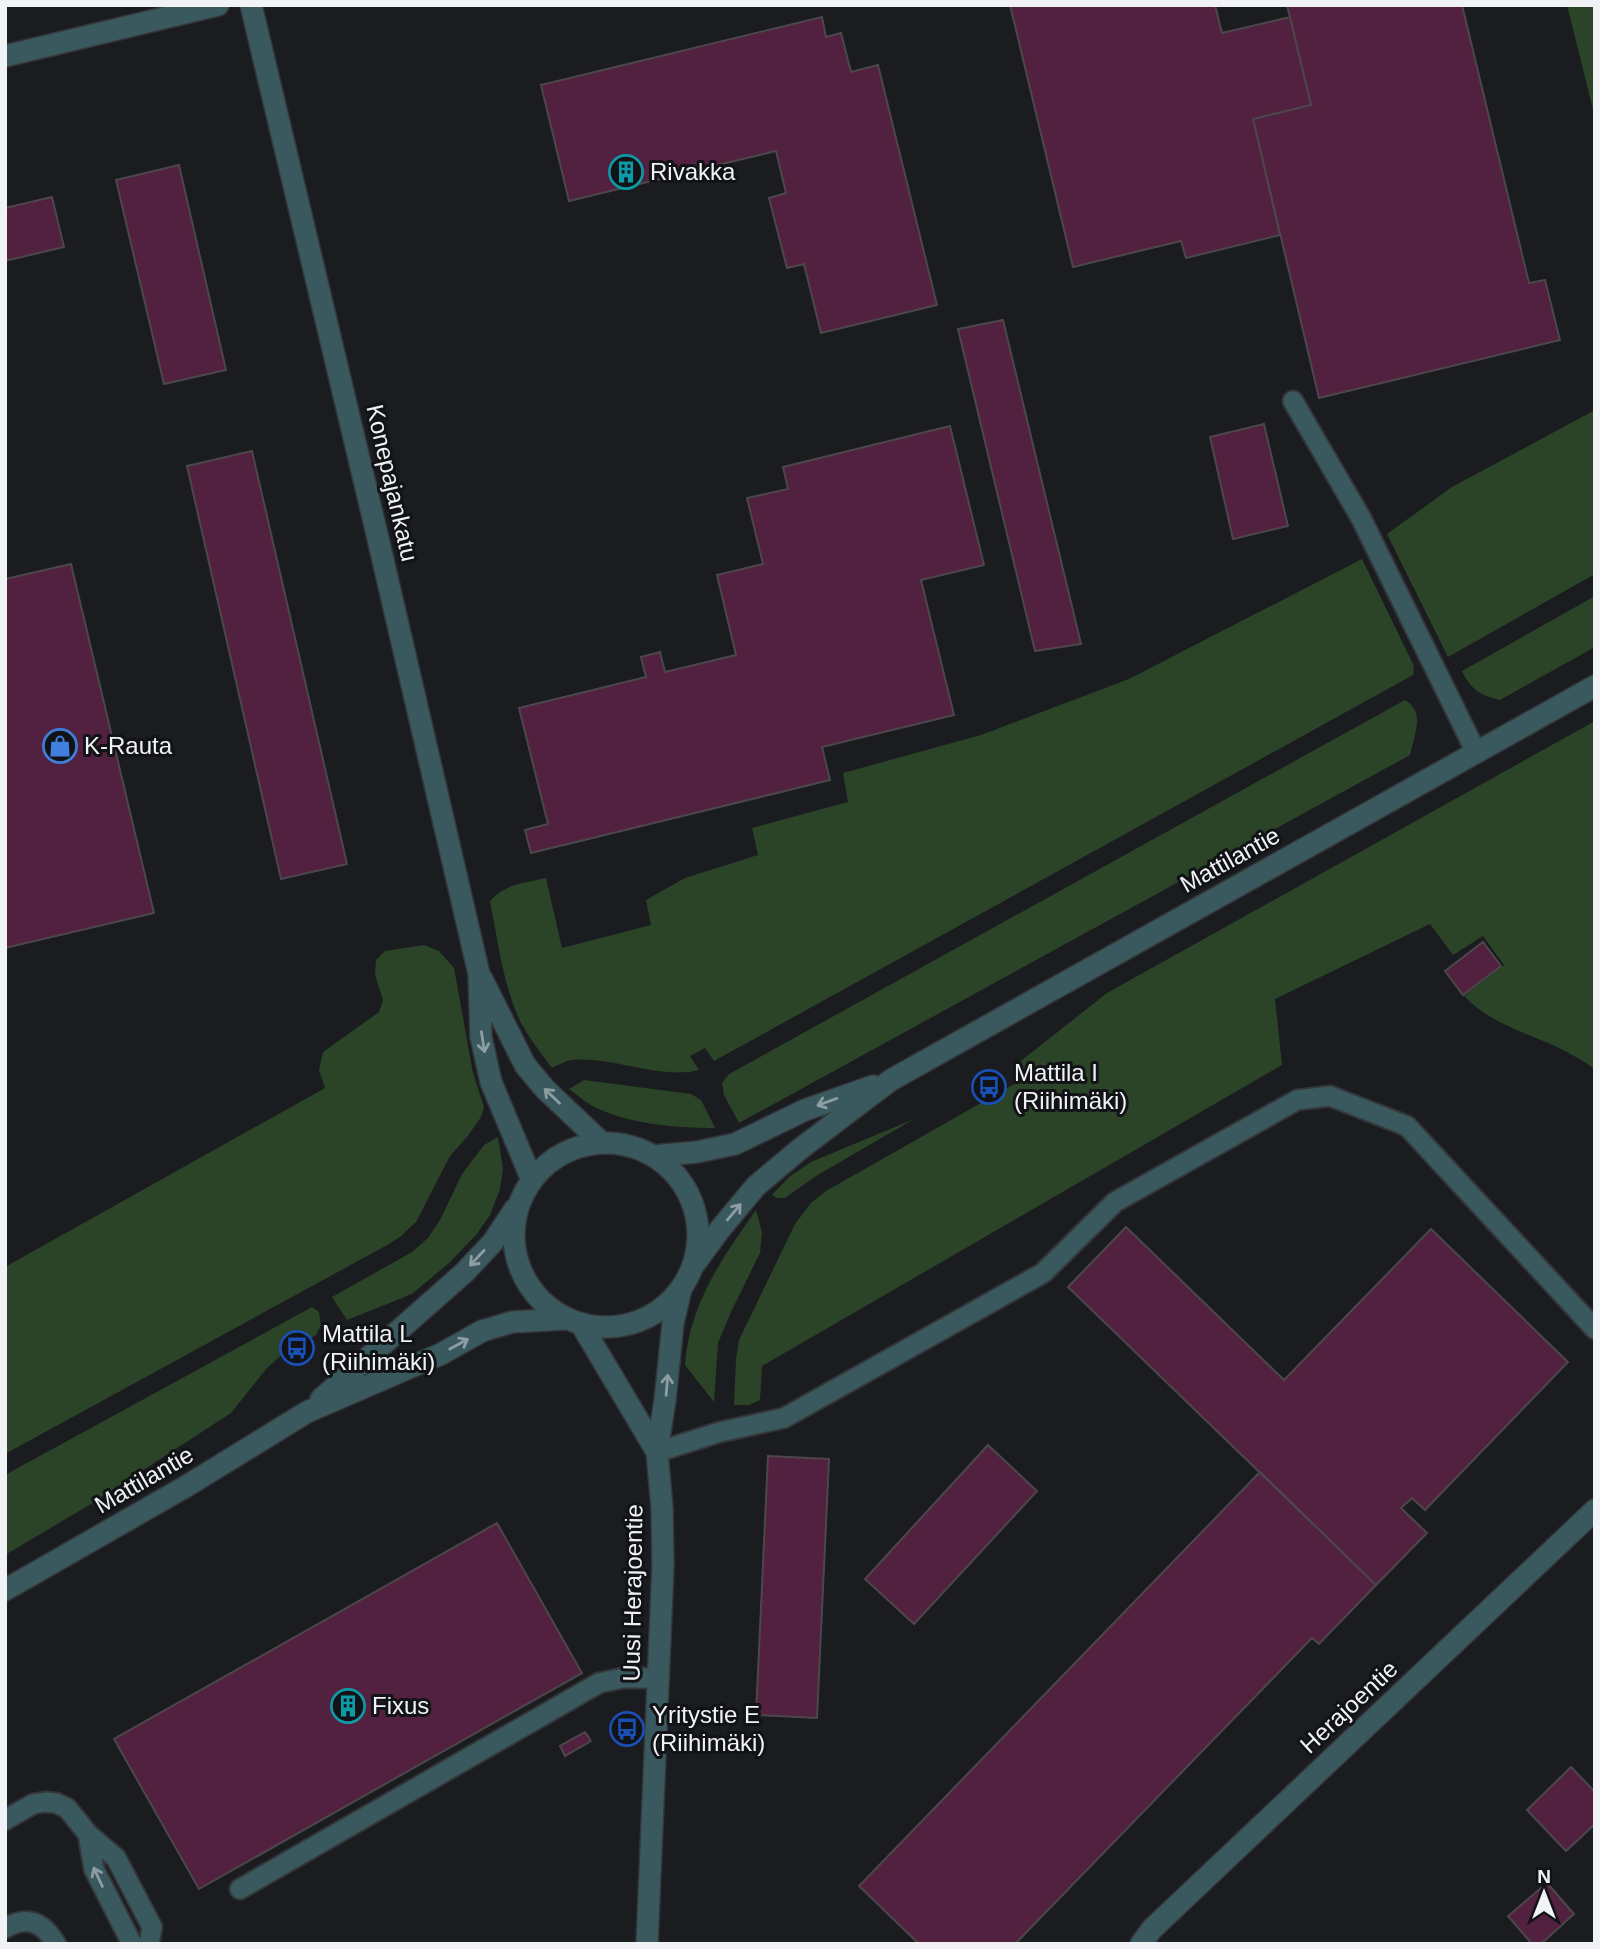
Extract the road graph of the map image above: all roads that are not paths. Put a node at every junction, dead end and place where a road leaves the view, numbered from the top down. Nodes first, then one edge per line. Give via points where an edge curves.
1 (218, 5) edge
2 (251, 5) edge
3 (5, 56) edge
4 (1293, 401) dead end
5 (1595, 686) edge
6 (1476, 752) junction
7 (479, 974) junction
8 (891, 1080) junction
9 (602, 1143) junction
10 (653, 1156) junction
11 (531, 1180) junction
12 (519, 1204) junction
13 (693, 1266) junction
14 (681, 1289) junction
15 (573, 1322) junction
16 (1595, 1329) edge
17 (307, 1412) junction
18 (657, 1452) junction
19 (1595, 1510) edge
20 (5, 1590) edge
21 (659, 1678) junction
22 (5, 1820) edge
23 (89, 1834) junction
24 (240, 1889) dead end
25 (8, 1926) edge
26 (151, 1935) edge
27 (130, 1941) edge
28 (56, 1944) edge
29 (648, 1944) edge
30 (1141, 1944) edge

1 - 3 street
2 - 7 street, Konepajankatu
4 - 6 lane via 1361,518
5 - 6 street, Mattilantie
6 - 8 street, Mattilantie
9 -> 7 street, Konepajankatu via 525,1065
7 -> 11 street, Konepajankatu via 481,1037 491,1082
8 -> 10 street, Mattilantie via 805,1110 735,1144
13 -> 8 street, Mattilantie via 756,1186
9 - 10 street via 629,1146
9 - 11 street via 551,1160
10 - 13 street via 673,1171 688,1192 698,1242
11 - 12 street
12 - 15 street via 513,1230 516,1258 526,1283 543,1304
12 -> 17 street, Mattilantie via 465,1272
13 - 14 street
14 - 15 street via 664,1307 642,1320 618,1327
18 -> 14 street, Uusi Herajoentie
17 -> 15 street, Mattilantie via 491,1328 512,1322
15 - 18 street, Uusi Herajoentie
16 - 18 lane via 1407,1126 1330,1096 1319,1097 1297,1100 1115,1202 1043,1273 784,1418
17 - 20 street, Mattilantie
18 - 21 street, Uusi Herajoentie via 663,1566
19 - 30 street, Herajoentie
21 - 24 lane via 599,1683
21 - 29 street, Uusi Herajoentie
22 - 23 lane via 33,1804 56,1803 67,1808
23 - 26 lane via 116,1858
27 -> 23 lane via 94,1869
25 - 28 lane via 32,1922 49,1932

